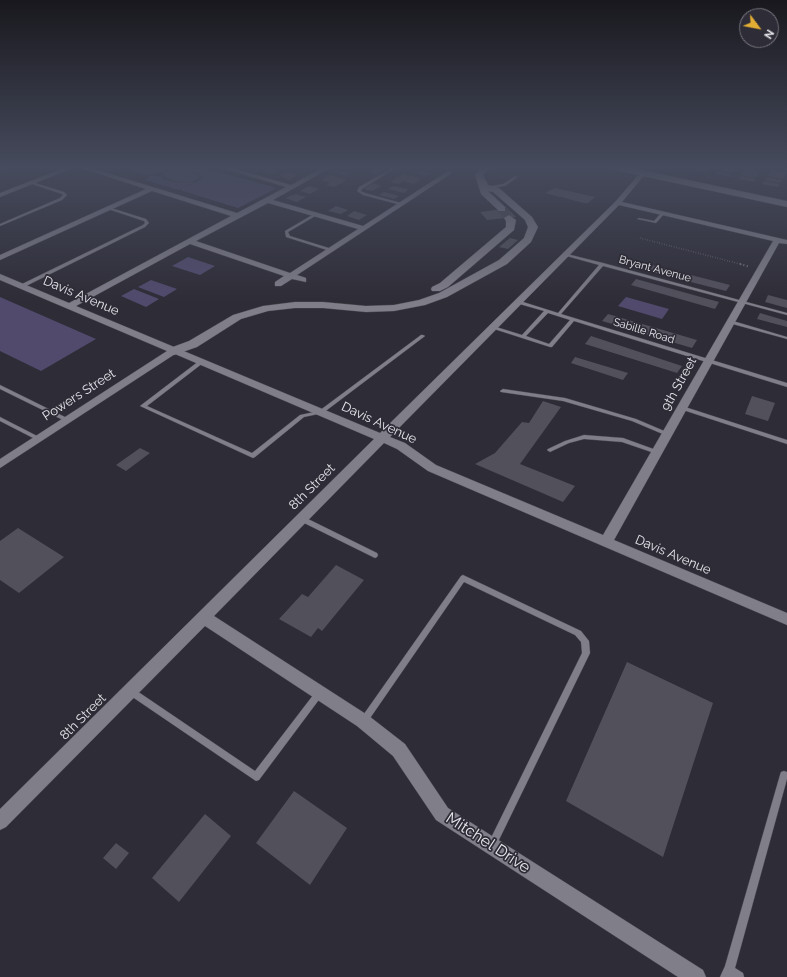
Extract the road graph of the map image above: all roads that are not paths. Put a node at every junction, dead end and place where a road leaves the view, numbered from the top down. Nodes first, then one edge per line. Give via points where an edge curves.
1 (663, 213) edge
2 (27, 214) edge
3 (97, 214) edge
4 (126, 214) edge
5 (230, 214) edge
6 (242, 214) edge
7 (315, 214) joint
8 (385, 214) edge
9 (505, 214) tunnel mouth
10 (523, 214) tunnel mouth
11 (605, 214) edge
12 (666, 214) edge
13 (238, 216) junction
14 (639, 219) dead end
15 (0, 225) edge
16 (363, 228) junction
17 (782, 241) edge
18 (190, 242) junction
19 (331, 250) junction
20 (564, 254) junction
21 (0, 258) edge
22 (602, 264) junction
23 (291, 276) junction
24 (0, 277) edge
25 (303, 280) dead end
26 (278, 284) dead end
27 (22, 286) junction
28 (518, 302) junction
29 (742, 302) junction
30 (69, 306) junction
31 (547, 311) junction
32 (558, 314) junction
33 (787, 314) edge
34 (573, 319) junction
35 (731, 322) junction
36 (493, 327) junction
37 (423, 336) dead end
38 (523, 337) junction
39 (787, 338) edge
40 (174, 351) junction
41 (201, 362) junction
42 (708, 362) junction
43 (787, 385) edge
44 (0, 386) edge
45 (503, 391) dead end
46 (682, 408) junction
47 (321, 412) junction
48 (0, 419) edge
49 (67, 420) junction
50 (667, 434) junction
51 (383, 438) junction
52 (38, 439) junction
53 (787, 442) edge
54 (550, 450) dead end
55 (657, 452) junction
56 (0, 464) edge
57 (302, 519) junction
58 (606, 542) junction
59 (374, 555) dead end
60 (203, 617) junction
61 (787, 619) edge
62 (130, 690) junction
63 (320, 693) junction
64 (363, 722) junction
65 (784, 775) dead end
66 (0, 821) edge
67 (491, 846) junction
68 (726, 974) edge
69 (696, 977) edge
70 (739, 977) edge

1 - 14 lane via 655,222
2 - 15 lane
3 - 21 street
4 - 27 lane via 147,223
5 - 13 street
6 - 13 street
7 - 16 street
7 - 19 lane via 286,232 288,237
8 - 16 street
9 - 40 street via 511,220 511,228 444,286 399,300 371,302 294,298 257,303 221,316 182,342
10 - 40 street via 533,227 528,240 503,262 443,295 394,308 295,305 267,308 237,317 192,344
11 - 20 street, 8th Street
12 - 17 street
13 - 18 street
16 - 19 street
17 - 29 street, 9th Street via 760,270
18 - 23 street
18 - 30 street
19 - 23 street
20 - 22 lane, Bryant Avenue
20 - 28 street, 8th Street
22 - 29 lane, Bryant Avenue
22 - 32 lane
23 - 25 street
23 - 26 street
24 - 27 street, Davis Avenue
27 - 30 street, Davis Avenue
28 - 31 lane, Sabille Road
28 - 36 street, 8th Street
29 - 33 lane, Bryant Avenue
29 - 35 street, 9th Street
30 - 40 street, Davis Avenue
31 - 32 lane, Sabille Road
31 - 38 lane
32 - 34 lane, Sabille Road
34 - 38 lane via 550,346
34 - 42 lane, Sabille Road
35 - 39 lane
35 - 42 street, 9th Street
36 - 38 lane
36 - 51 street, 8th Street
37 - 47 lane
40 - 41 street, Davis Avenue
40 - 49 street, Powers Street
41 - 47 street, Davis Avenue
41 - 47 lane via 143,406 253,456 302,416
42 - 43 lane, Sabille Road
42 - 46 street, 9th Street
44 - 49 lane
45 - 50 lane via 563,399 634,420
46 - 50 street, 9th Street
46 - 53 lane
47 - 51 street, Davis Avenue
48 - 52 lane
49 - 52 street, Powers Street
50 - 55 street, 9th Street
51 - 57 street, 8th Street
51 - 58 street, Davis Avenue via 413,452 432,468
52 - 56 street, Powers Street
54 - 55 lane via 584,437 623,440
55 - 58 street, 9th Street
57 - 59 lane
57 - 60 street, 8th Street
58 - 61 street, Davis Avenue
60 - 62 street, 8th Street
60 - 63 street, Mitchel Drive
62 - 63 lane via 256,778
62 - 66 street, 8th Street
63 - 64 street, Mitchel Drive
64 - 67 street, Mitchel Drive via 399,750 442,814
64 - 67 lane via 463,578 578,634 585,641 586,653
65 - 68 lane
67 - 69 street, Mitchel Drive
68 - 70 lane

